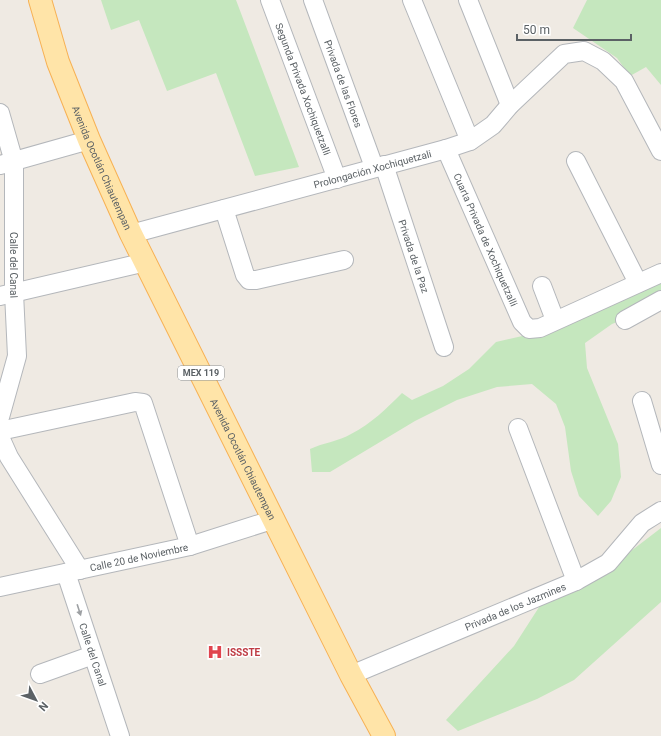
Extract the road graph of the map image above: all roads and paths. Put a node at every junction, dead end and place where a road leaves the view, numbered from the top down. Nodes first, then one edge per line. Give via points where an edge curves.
1 (40, 0) edge
2 (270, 0) edge
3 (312, 0) edge
4 (412, 0) edge
5 (468, 0) edge
6 (510, 105) junction
7 (0, 112) edge
8 (89, 140) junction
9 (470, 141) junction
10 (446, 149) junction
11 (661, 151) edge
12 (576, 161) dead end
13 (7, 164) edge
14 (379, 166) junction
15 (337, 179) junction
16 (224, 209) junction
17 (131, 234) junction
18 (344, 260) dead end
19 (146, 262) junction
20 (661, 273) edge
21 (638, 283) junction
22 (542, 286) dead end
23 (7, 294) edge
24 (661, 300) edge
25 (556, 320) junction
26 (625, 320) dead end
27 (444, 347) dead end
28 (642, 401) dead end
29 (0, 417) edge
30 (518, 428) dead end
31 (0, 431) edge
32 (0, 437) edge
33 (661, 465) edge
34 (661, 511) edge
35 (275, 519) junction
36 (190, 546) junction
37 (73, 572) junction
38 (576, 581) junction
39 (0, 587) edge
40 (93, 655) junction
41 (40, 674) dead end
42 (352, 675) junction
43 (120, 736) edge
44 (384, 736) edge

1 - 8 main road, Avenida Ocotlán Chiautempan / MEX 119 via 58,62
2 - 15 street, Segunda Privada Xochiquetzalli
3 - 14 street, Privada de las Flores
4 - 9 street
5 - 6 street
6 - 9 street, Prolongación Xochiquetzali via 493,126
6 - 11 street, Prolongación Xochiquetzali via 564,54 584,51 603,61 624,81
7 - 13 street, Calle del Canal
8 - 13 street
8 - 17 main road, Avenida Ocotlán Chiautempan / MEX 119
9 - 10 street, Prolongación Xochiquetzali
10 - 14 street, Prolongación Xochiquetzali
10 - 25 street, Cuarta Privada de Xochiquetzalli via 522,322 529,328 540,328
12 - 21 street
13 - 23 street, Calle del Canal
14 - 15 street, Prolongación Xochiquetzali
14 - 27 street, Privada de la Paz
15 - 16 street, Prolongación Xochiquetzali
16 - 17 street, Prolongación Xochiquetzali
16 - 18 street via 245,276 249,280
17 - 19 main road, Avenida Ocotlán Chiautempan / MEX 119
19 - 23 street
19 - 35 main road, Avenida Ocotlán Chiautempan / MEX 119
20 - 21 street
21 - 25 street
22 - 25 street
23 - 29 street, Calle del Canal via 17,356
24 - 26 street
28 - 33 street
30 - 38 street
31 - 36 street via 135,402 143,403
32 - 37 street, Calle del Canal
34 - 38 street, Privada de los Jazmines via 642,523 608,563
35 - 36 street, Calle 20 de Noviembre
35 - 42 main road, Avenida Ocotlán Chiautempan / MEX 119
36 - 37 street, Calle 20 de Noviembre
37 - 39 street, Calle 20 de Noviembre
37 -> 40 street, Calle del Canal
38 - 42 street, Privada de los Jazmines
40 - 41 street
40 - 43 street, Calle del Canal
42 - 44 main road, Avenida Ocotlán Chiautempan / MEX 119

